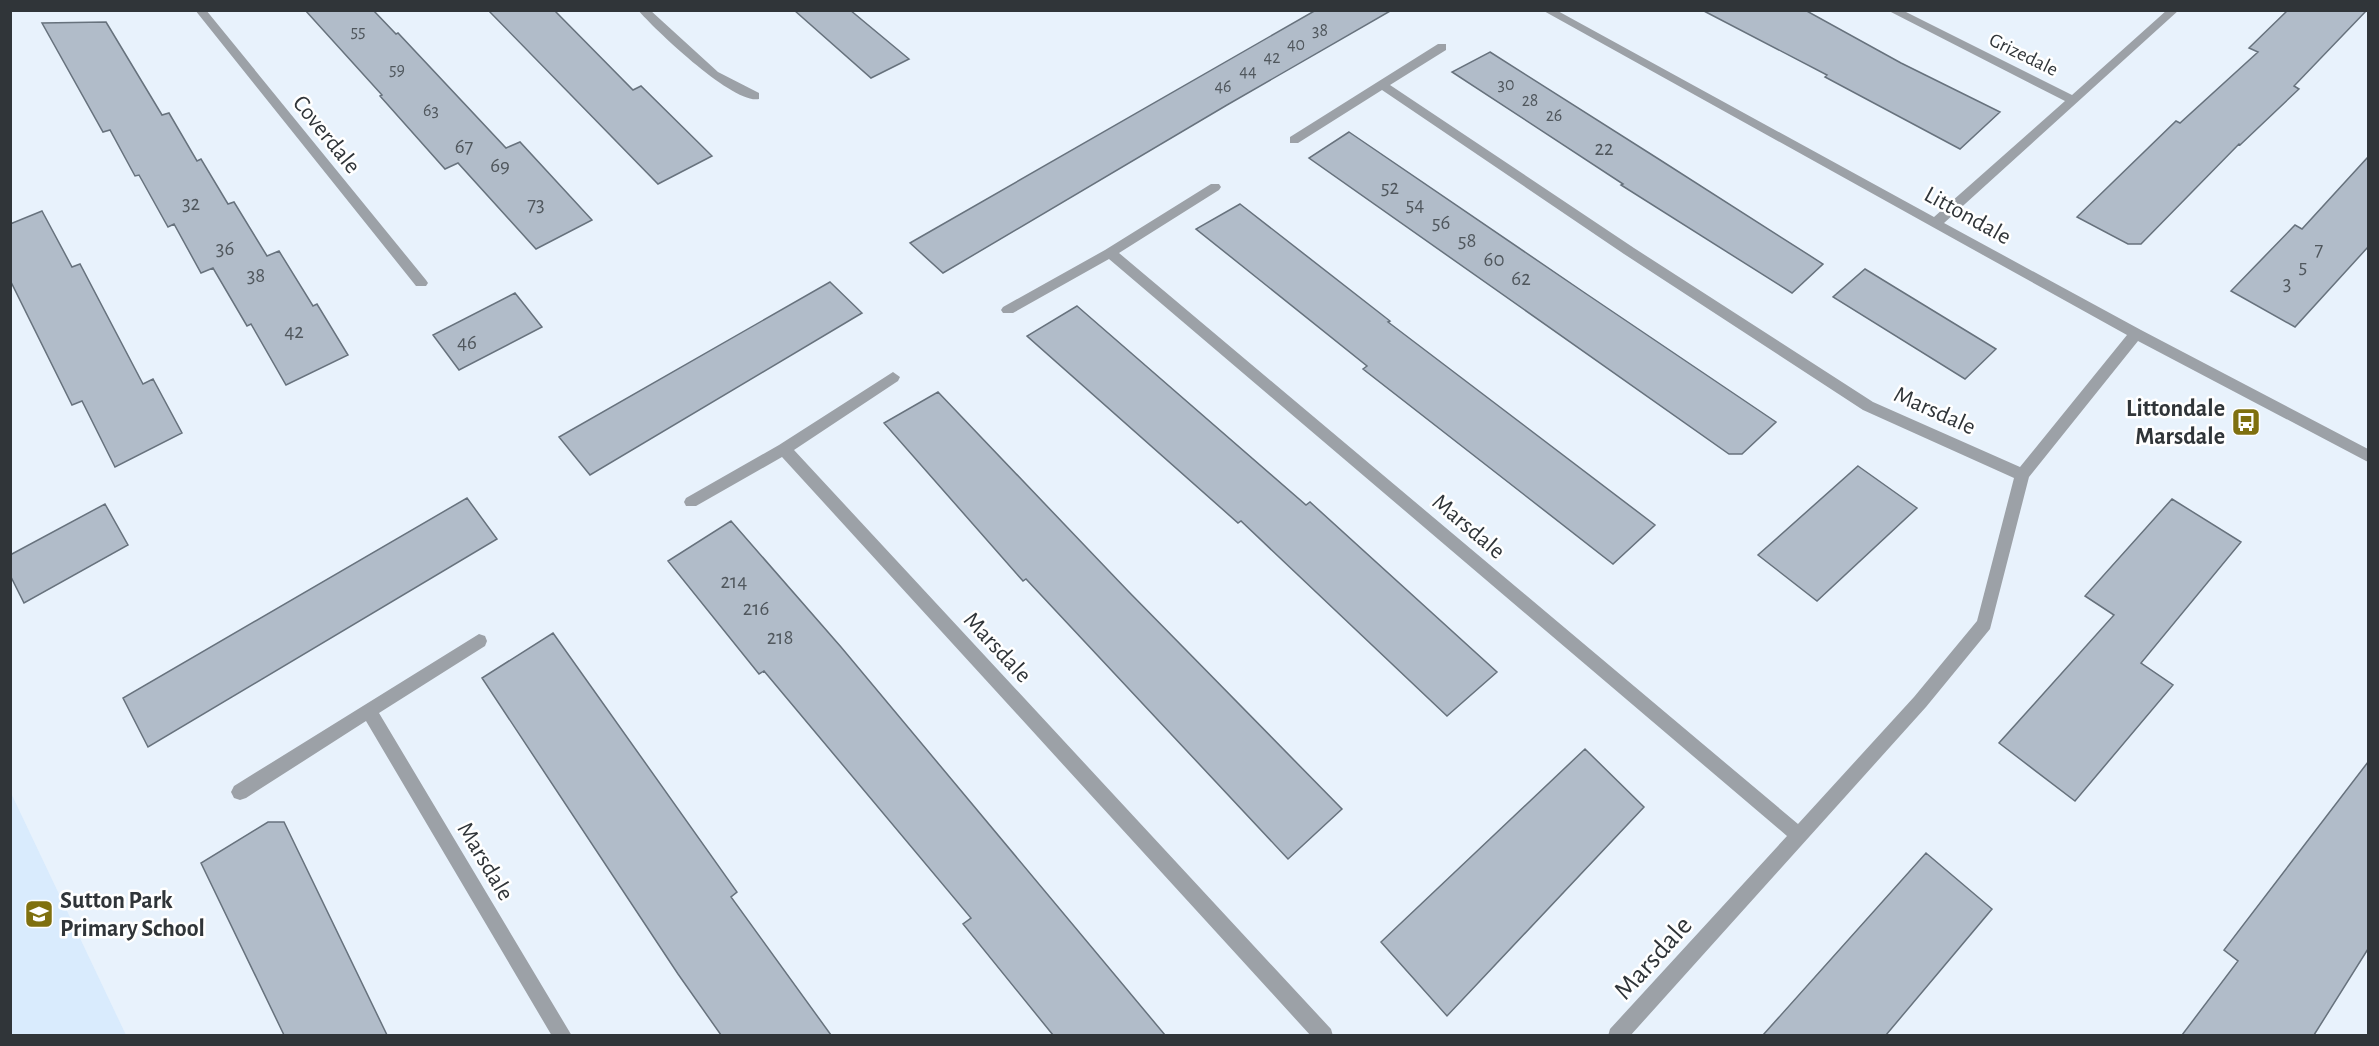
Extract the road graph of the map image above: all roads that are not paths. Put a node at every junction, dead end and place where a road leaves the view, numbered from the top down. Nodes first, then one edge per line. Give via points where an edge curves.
1 (200, 10) edge
2 (643, 10) edge
3 (1547, 10) edge
4 (1892, 10) edge
5 (2174, 10) edge
6 (1442, 48) dead end
7 (1382, 85) junction
8 (755, 96) dead end
9 (2074, 101) junction
10 (1294, 140) dead end
11 (1215, 187) dead end
12 (1936, 223) junction
13 (1110, 253) junction
14 (420, 283) dead end
15 (1008, 310) dead end
16 (2136, 334) junction
17 (893, 377) dead end
18 (784, 449) junction
19 (2366, 450) edge
20 (2022, 475) junction
21 (691, 502) dead end
22 (478, 640) dead end
23 (369, 711) junction
24 (240, 792) dead end
25 (1798, 835) junction
26 (563, 1035) edge
27 (1324, 1035) edge
28 (1617, 1035) edge

1 - 14 street, Coverdale
2 - 8 street via 714,75
3 - 12 street, Littondale
4 - 9 street, Grizedale
5 - 9 street, Grizedale
6 - 7 street
7 - 10 street
7 - 20 street, Marsdale via 1868,406
9 - 12 street, Grizedale
11 - 13 street
12 - 16 street, Littondale
13 - 15 street
13 - 25 street, Marsdale
16 - 19 street, Littondale
16 - 20 street, Marsdale
17 - 18 street
18 - 21 street
18 - 27 street, Marsdale
20 - 25 street, Marsdale via 1984,624 1920,702
22 - 23 street
23 - 24 street
23 - 26 street, Marsdale
25 - 28 street, Marsdale

